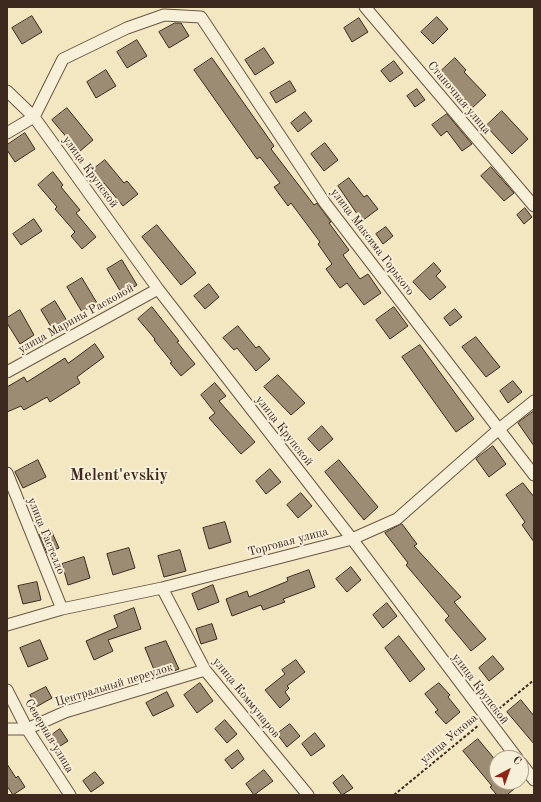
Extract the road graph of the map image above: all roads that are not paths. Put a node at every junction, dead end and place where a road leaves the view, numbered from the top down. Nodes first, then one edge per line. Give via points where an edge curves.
1 (364, 7) edge
2 (7, 91) edge
3 (34, 117) junction
4 (7, 133) edge
5 (534, 206) edge
6 (158, 289) junction
7 (7, 372) edge
8 (534, 401) edge
9 (499, 429) junction
10 (7, 473) edge
11 (534, 475) edge
12 (352, 538) junction
13 (162, 588) junction
14 (62, 609) junction
15 (7, 625) edge
16 (206, 670) junction
17 (7, 690) edge
18 (7, 729) edge
19 (27, 729) junction
20 (511, 750) edge
21 (70, 795) edge
22 (308, 795) edge

1 - 5 street, Станочная улица
2 - 3 street, улица Крупской
3 - 4 street
3 - 6 street, улица Крупской
3 - 9 street, улица Максима Горького via 63,59 127,28 164,15 201,17 325,204
6 - 7 street, улица Марины Расковой
6 - 12 street, улица Крупской
8 - 9 street, Торговая улица
9 - 11 street, улица Максима Горького
9 - 12 street, Торговая улица via 397,519
10 - 14 street, улица Гастелло
12 - 13 street, Торговая улица
12 - 20 street, улица Крупской
13 - 14 street, Торговая улица
13 - 16 street, улица Коммунаров
14 - 15 street, Торговая улица
16 - 19 street, Центральный переулок via 65,712
16 - 22 street, улица Коммунаров
17 - 19 street, Северная улица
18 - 19 street, Центральный переулок
19 - 21 street, Северная улица

